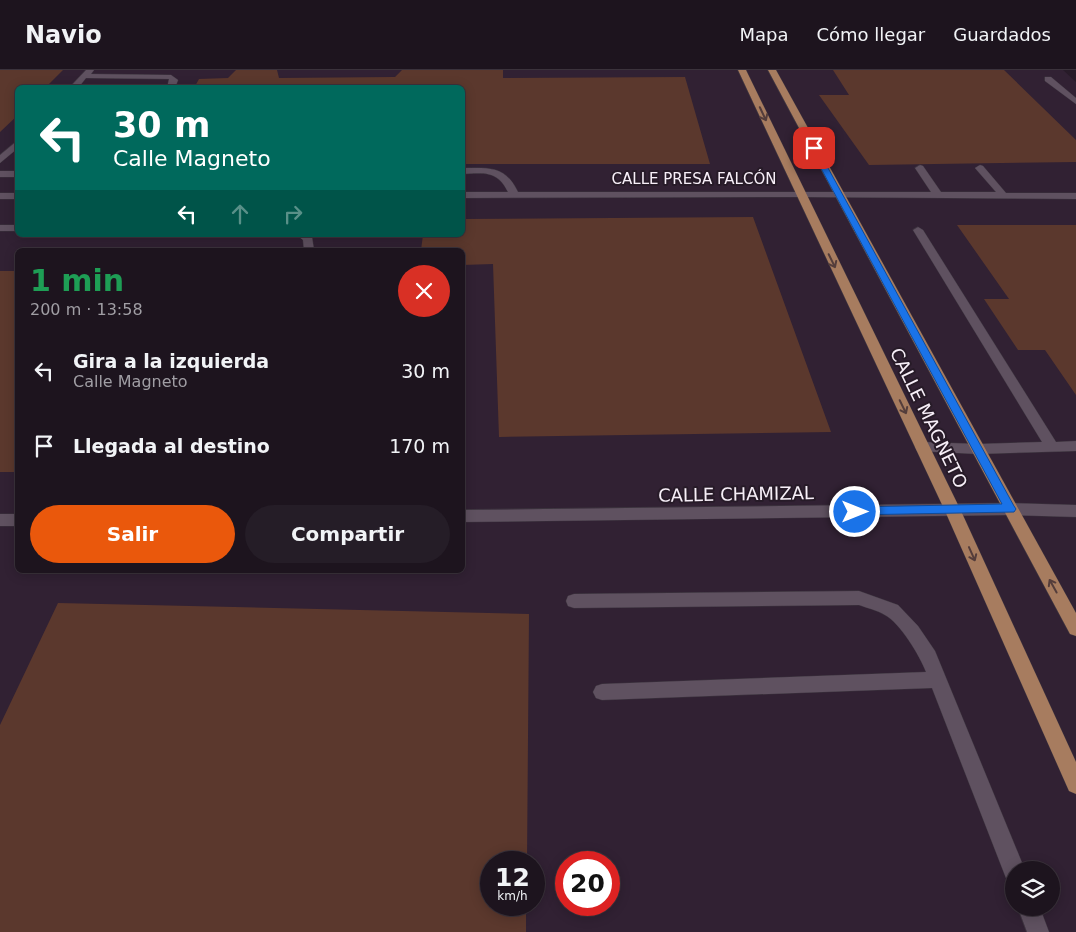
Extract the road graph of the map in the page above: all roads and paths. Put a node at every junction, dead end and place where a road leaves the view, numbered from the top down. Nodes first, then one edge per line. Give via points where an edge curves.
1 (742, 70) edge
2 (772, 70) edge
3 (87, 73) edge
4 (1048, 78) dead end
5 (76, 85) edge
6 (172, 85) edge
7 (1076, 102) edge
8 (15, 146) edge
9 (0, 160) edge
10 (920, 168) dead end
11 (980, 168) dead end
12 (465, 171) edge
13 (0, 174) edge
14 (15, 174) edge
15 (800, 194) junction
16 (465, 195) edge
17 (515, 195) junction
18 (839, 195) junction
19 (0, 196) edge
20 (15, 196) edge
21 (939, 196) junction
22 (1004, 196) junction
23 (1076, 196) edge
24 (0, 228) edge
25 (15, 228) edge
26 (918, 230) dead end
27 (305, 237) edge
28 (309, 248) edge
29 (1076, 446) edge
30 (922, 447) junction
31 (1052, 447) junction
32 (978, 449) junction
33 (1010, 509) junction
34 (953, 511) junction
35 (1076, 511) edge
36 (465, 516) edge
37 (0, 520) edge
38 (15, 520) edge
39 (574, 601) dead end
40 (1076, 629) edge
41 (938, 680) junction
42 (602, 692) dead end
43 (1076, 784) edge
44 (1010, 861) edge
45 (1031, 916) edge
46 (1038, 932) edge

1 -> 15 main road, CALLE MAGNETO
2 - 18 main road, CALLE MAGNETO
3 - 5 lane
3 - 6 lane via 171,77 174,80
4 - 7 lane
8 - 9 lane
10 - 21 lane
11 - 22 lane
12 - 17 lane via 497,173 505,178
13 - 14 lane
15 - 17 lane, CALLE PRESA FALCÓN
15 - 18 lane, CALLE PRESA FALCÓN
15 -> 30 main road, CALLE MAGNETO
16 - 17 lane, CALLE PRESA FALCÓN
18 - 21 lane, CALLE PRESA FALCÓN
18 - 32 main road, CALLE MAGNETO
19 - 20 lane
21 - 22 lane, CALLE PRESA FALCÓN
22 - 23 lane, CALLE PRESA FALCÓN
24 - 25 lane
26 - 31 lane
27 - 28 lane
29 - 31 lane
30 - 32 lane
30 - 34 main road, CALLE MAGNETO
31 - 32 lane
32 - 33 main road, CALLE MAGNETO
33 - 34 lane, CALLE CHAMIZAL
33 - 35 lane, CALLE CHAMIZAL
40 -> 33 main road, CALLE MAGNETO
34 - 36 lane, CALLE CHAMIZAL
34 -> 43 main road, CALLE MAGNETO
37 - 38 lane
39 - 41 lane via 860,598 892,610 912,631 929,657
41 - 42 lane
41 - 44 lane
45 - 46 lane

